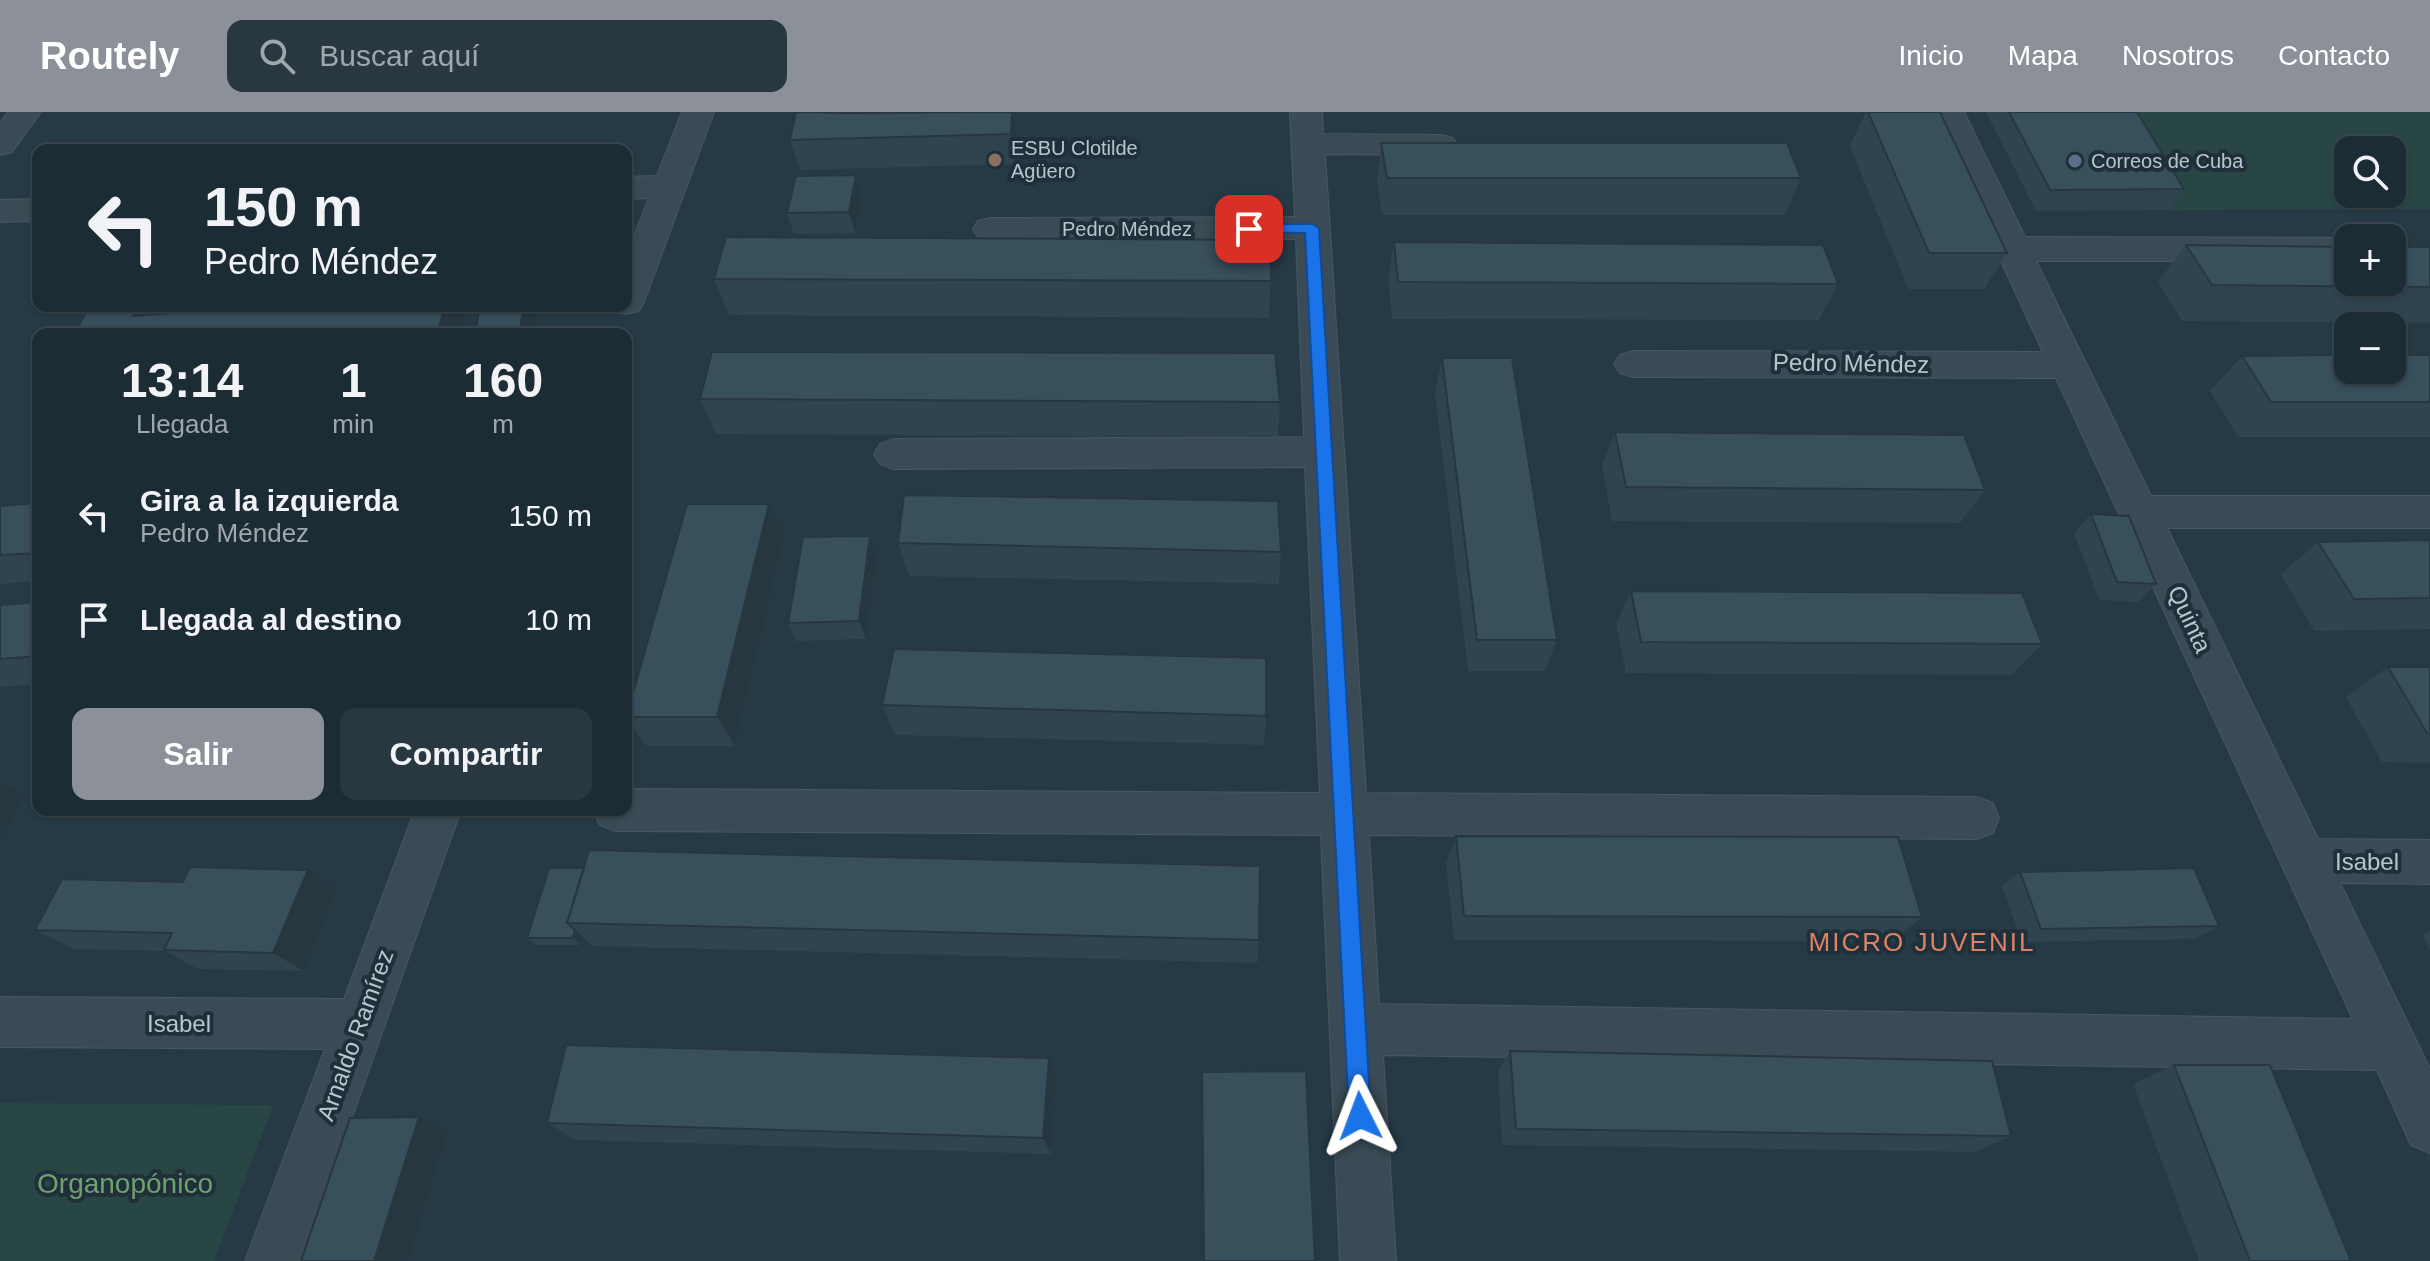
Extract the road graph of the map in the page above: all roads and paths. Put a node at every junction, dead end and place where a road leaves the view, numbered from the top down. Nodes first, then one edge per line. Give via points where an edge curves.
1 (25, 112) edge
2 (698, 112) edge
3 (1948, 112) edge
4 (1306, 128) edge
5 (0, 145) edge
6 (1475, 145) edge
7 (669, 186) junction
8 (632, 188) edge
9 (32, 210) edge
10 (0, 211) edge
11 (1312, 228) junction
12 (990, 229) dead end
13 (2013, 249) junction
14 (2334, 249) edge
15 (632, 285) edge
16 (1633, 364) dead end
17 (2069, 365) junction
18 (1324, 452) junction
19 (894, 454) dead end
20 (2140, 512) junction
21 (2430, 512) edge
22 (632, 810) edge
23 (1342, 815) junction
24 (436, 816) edge
25 (1976, 818) dead end
26 (2305, 861) junction
27 (2430, 862) edge
28 (0, 1022) edge
29 (358, 1024) junction
30 (1356, 1029) junction
31 (2392, 1045) junction
32 (2430, 1126) edge
33 (273, 1261) edge
34 (1368, 1261) edge

1 - 5 street
2 - 7 street
3 - 13 street, Quinta
4 - 6 street
4 - 11 street
7 - 8 street
7 - 15 street
9 - 10 street
11 - 12 street, Pedro Méndez
11 - 18 street
13 - 14 street
13 - 17 street, Quinta
16 - 17 street, Pedro Méndez
17 - 20 street, Quinta
18 - 19 street
18 - 23 street
20 - 21 street
20 - 26 street, Quinta
22 - 23 street
23 - 25 street
23 - 30 street
24 - 29 street, Arnaldo Ramírez
26 - 27 street, Isabel
26 - 31 street, Quinta
28 - 29 street, Isabel
29 - 33 street, Arnaldo Ramírez
30 - 31 street
30 - 34 street
31 - 32 street, Quinta

